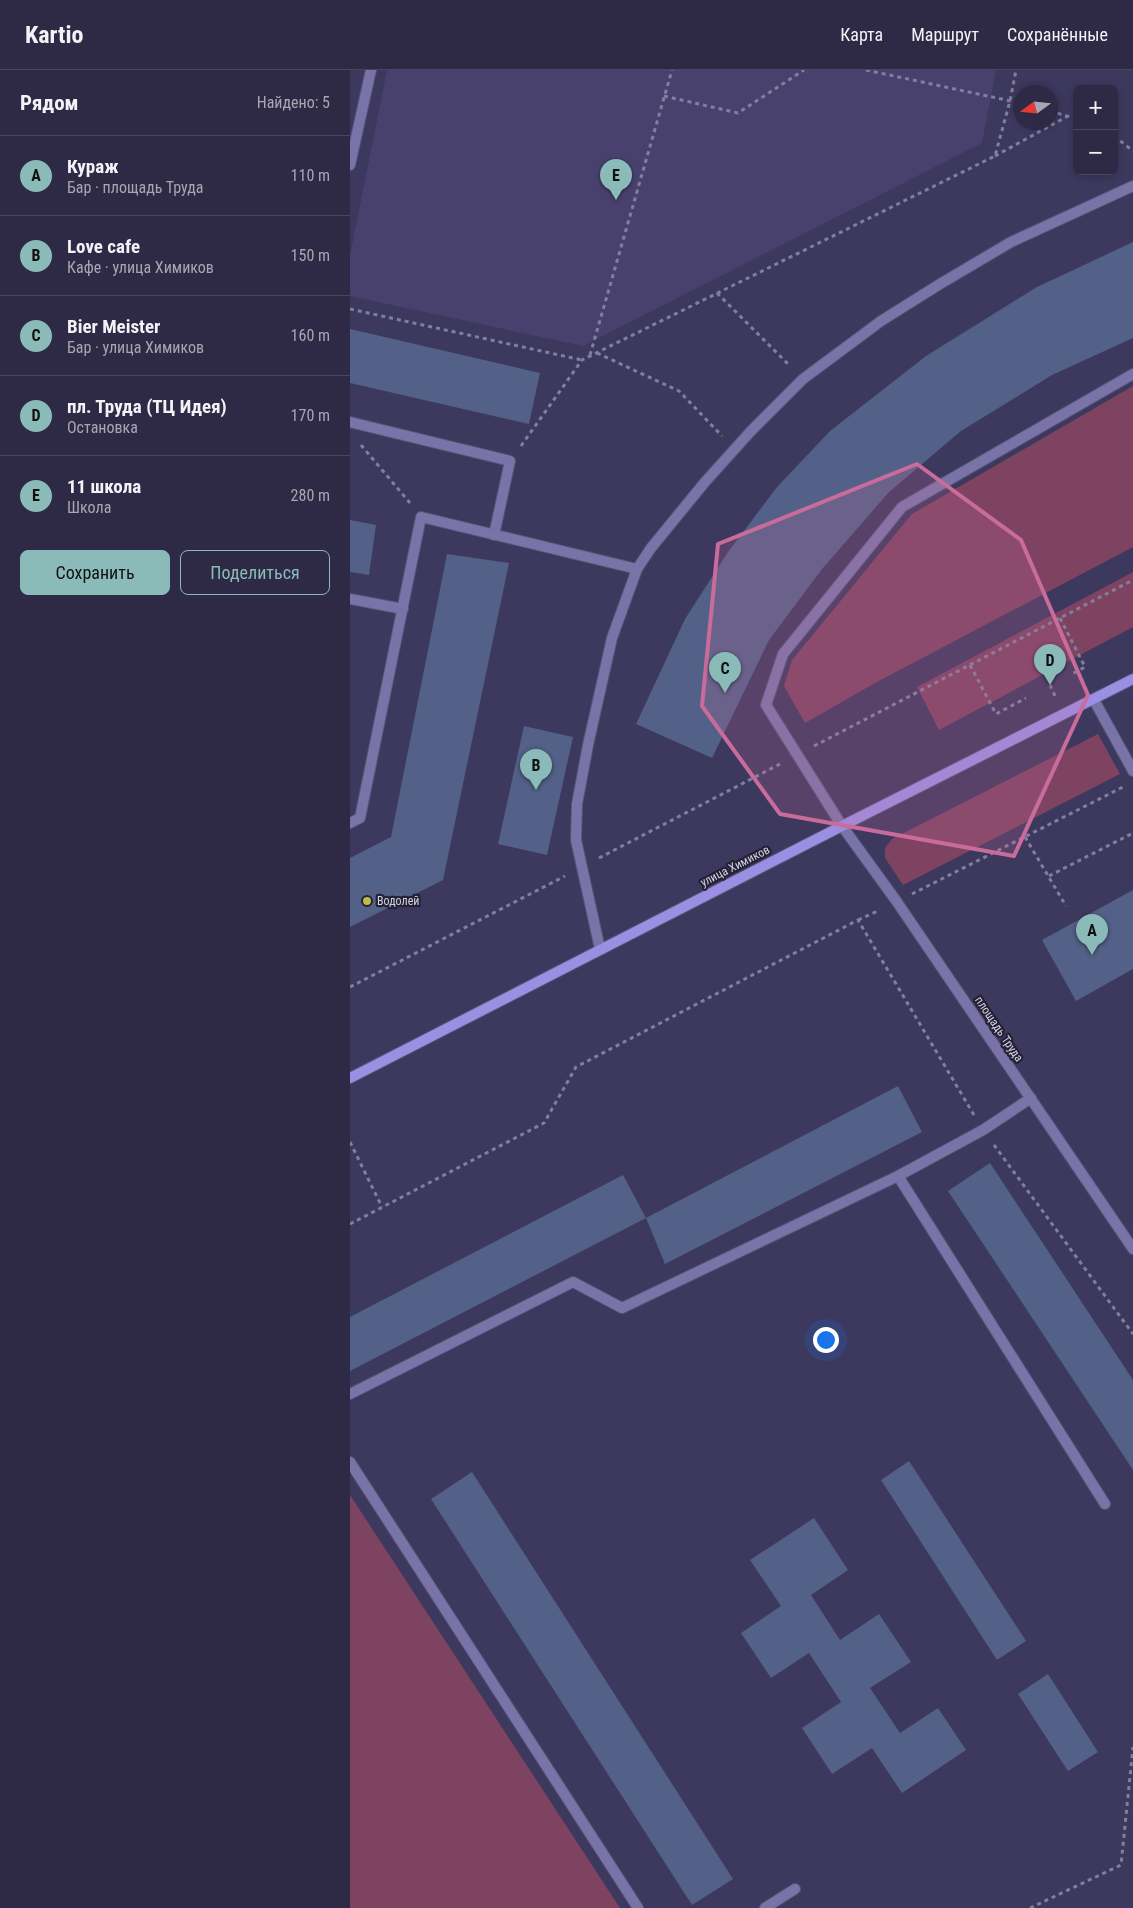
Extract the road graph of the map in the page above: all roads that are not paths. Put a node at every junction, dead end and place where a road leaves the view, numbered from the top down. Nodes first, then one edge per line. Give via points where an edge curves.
1 (371, 70) edge
2 (350, 167) edge
3 (1133, 186) edge
4 (1133, 374) edge
5 (350, 422) edge
6 (494, 534) junction
7 (637, 569) junction
8 (350, 599) edge
9 (403, 609) junction
10 (1133, 680) edge
11 (1094, 700) junction
12 (1133, 771) edge
13 (350, 823) edge
14 (842, 826) junction
15 (600, 949) junction
16 (350, 1078) edge
17 (1031, 1098) junction
18 (898, 1176) junction
19 (1130, 1237) edge
20 (1133, 1249) edge
21 (350, 1394) edge
22 (350, 1462) edge
23 (1105, 1504) dead end
24 (795, 1889) dead end
25 (638, 1908) edge
26 (765, 1908) edge

1 - 2 street
3 - 7 street via 1011,242 881,321 802,379 687,504
4 - 14 street, площадь Труда via 902,507 783,654 766,705
5 - 6 street via 510,460
6 - 7 street
6 - 9 street via 421,517
7 - 15 street via 612,638 577,804 576,840
8 - 9 street
9 - 13 street via 360,818
10 - 11 street, улица Химиков
11 - 12 street
11 - 14 street, улица Химиков
14 - 15 street, улица Химиков
14 - 17 street, площадь Труда
15 - 16 street, улица Химиков
17 - 18 street via 983,1130
17 - 19 street, площадь Труда
18 - 21 street via 622,1308 573,1282
18 - 23 street
19 - 20 street, площадь Труда
22 - 25 street
24 - 26 street

